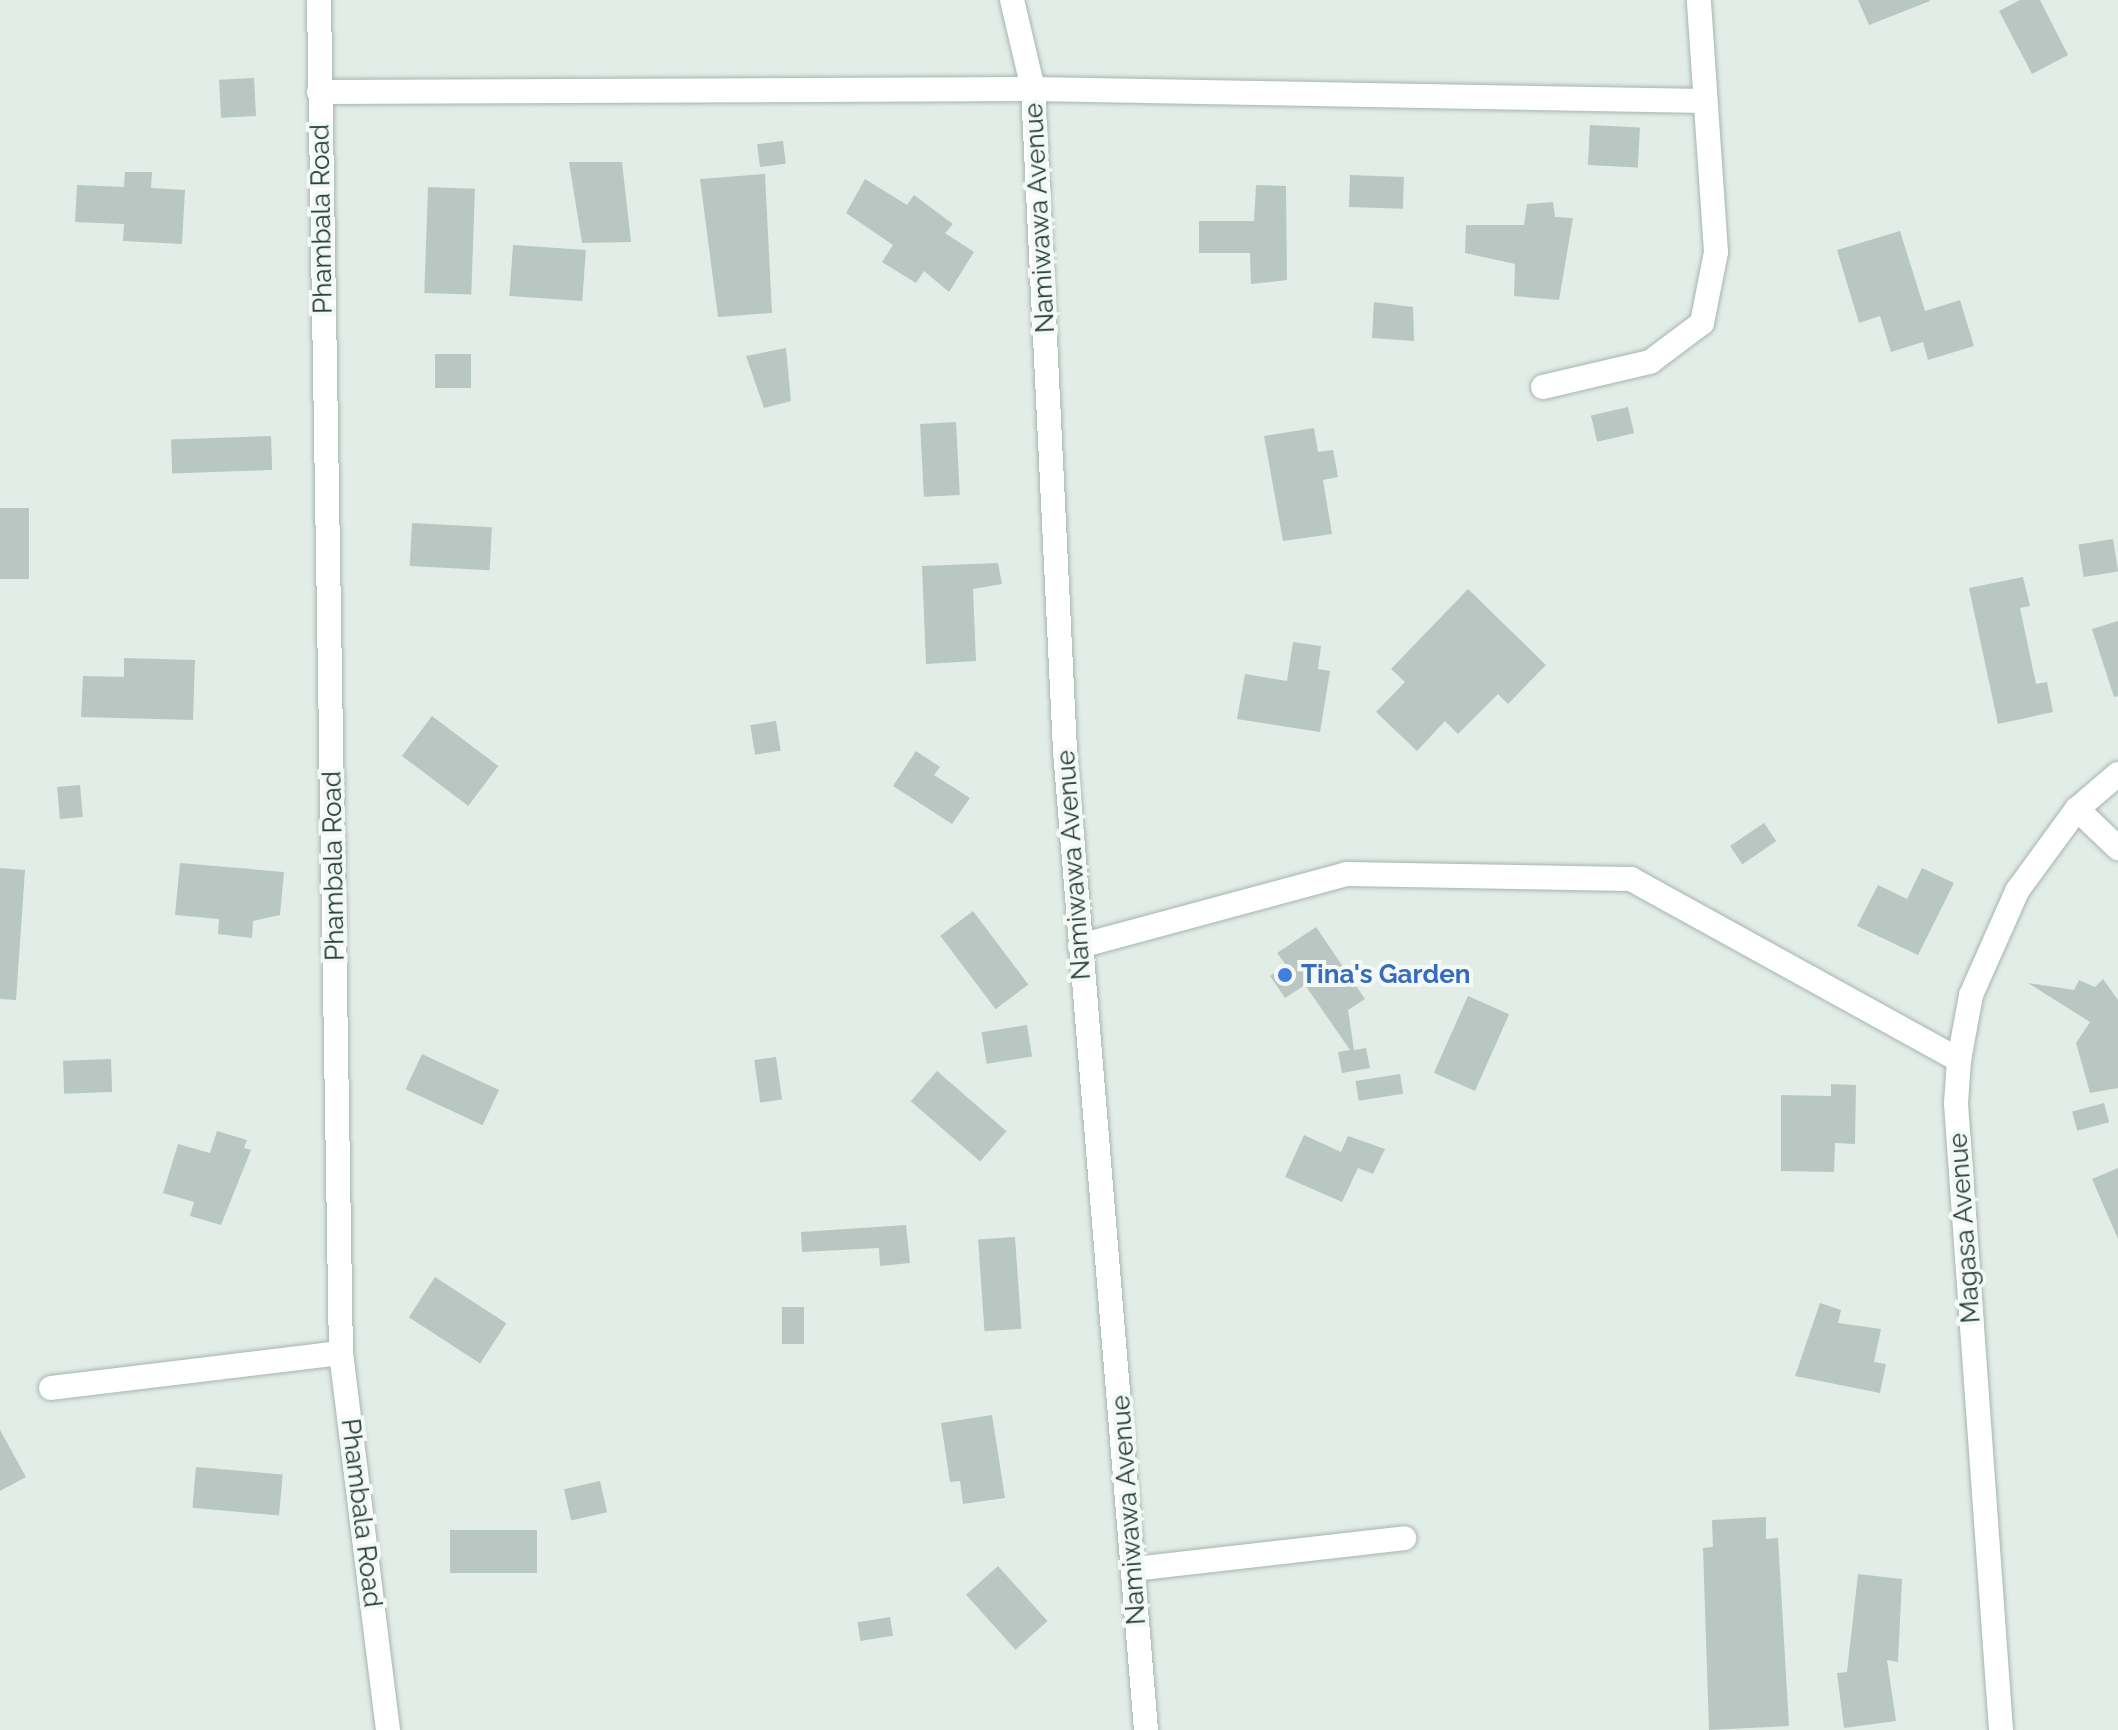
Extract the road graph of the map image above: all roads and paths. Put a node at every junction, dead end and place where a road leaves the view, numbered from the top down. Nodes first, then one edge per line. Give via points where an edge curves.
1 (319, 0) edge
2 (1012, 0) edge
3 (1699, 0) edge
4 (1033, 89) junction
5 (319, 92) junction
6 (1704, 101) junction
7 (1543, 387) dead end
8 (2118, 774) edge
9 (2077, 809) junction
10 (2118, 848) edge
11 (1080, 946) junction
12 (1959, 1060) junction
13 (341, 1353) junction
14 (51, 1388) dead end
15 (1404, 1538) dead end
16 (1134, 1569) junction
17 (388, 1730) edge
18 (1146, 1730) edge
19 (2001, 1730) edge

1 - 5 street, Phambala Road
2 - 4 street, Namiwawa Avenue
3 - 6 street
4 - 5 street
4 - 6 street
4 - 11 street, Namiwawa Avenue
5 - 13 street, Phambala Road
6 - 7 street via 1716,252 1702,323 1650,362
8 - 9 street, Magasa Avenue
9 - 10 street
9 - 12 street, Magasa Avenue via 2038,856 1990,943
11 - 12 street via 1346,874 1631,879
11 - 16 street, Namiwawa Avenue
12 - 19 street, Magasa Avenue via 1956,1103
13 - 14 street
13 - 17 street, Phambala Road
15 - 16 street
16 - 18 street, Namiwawa Avenue

